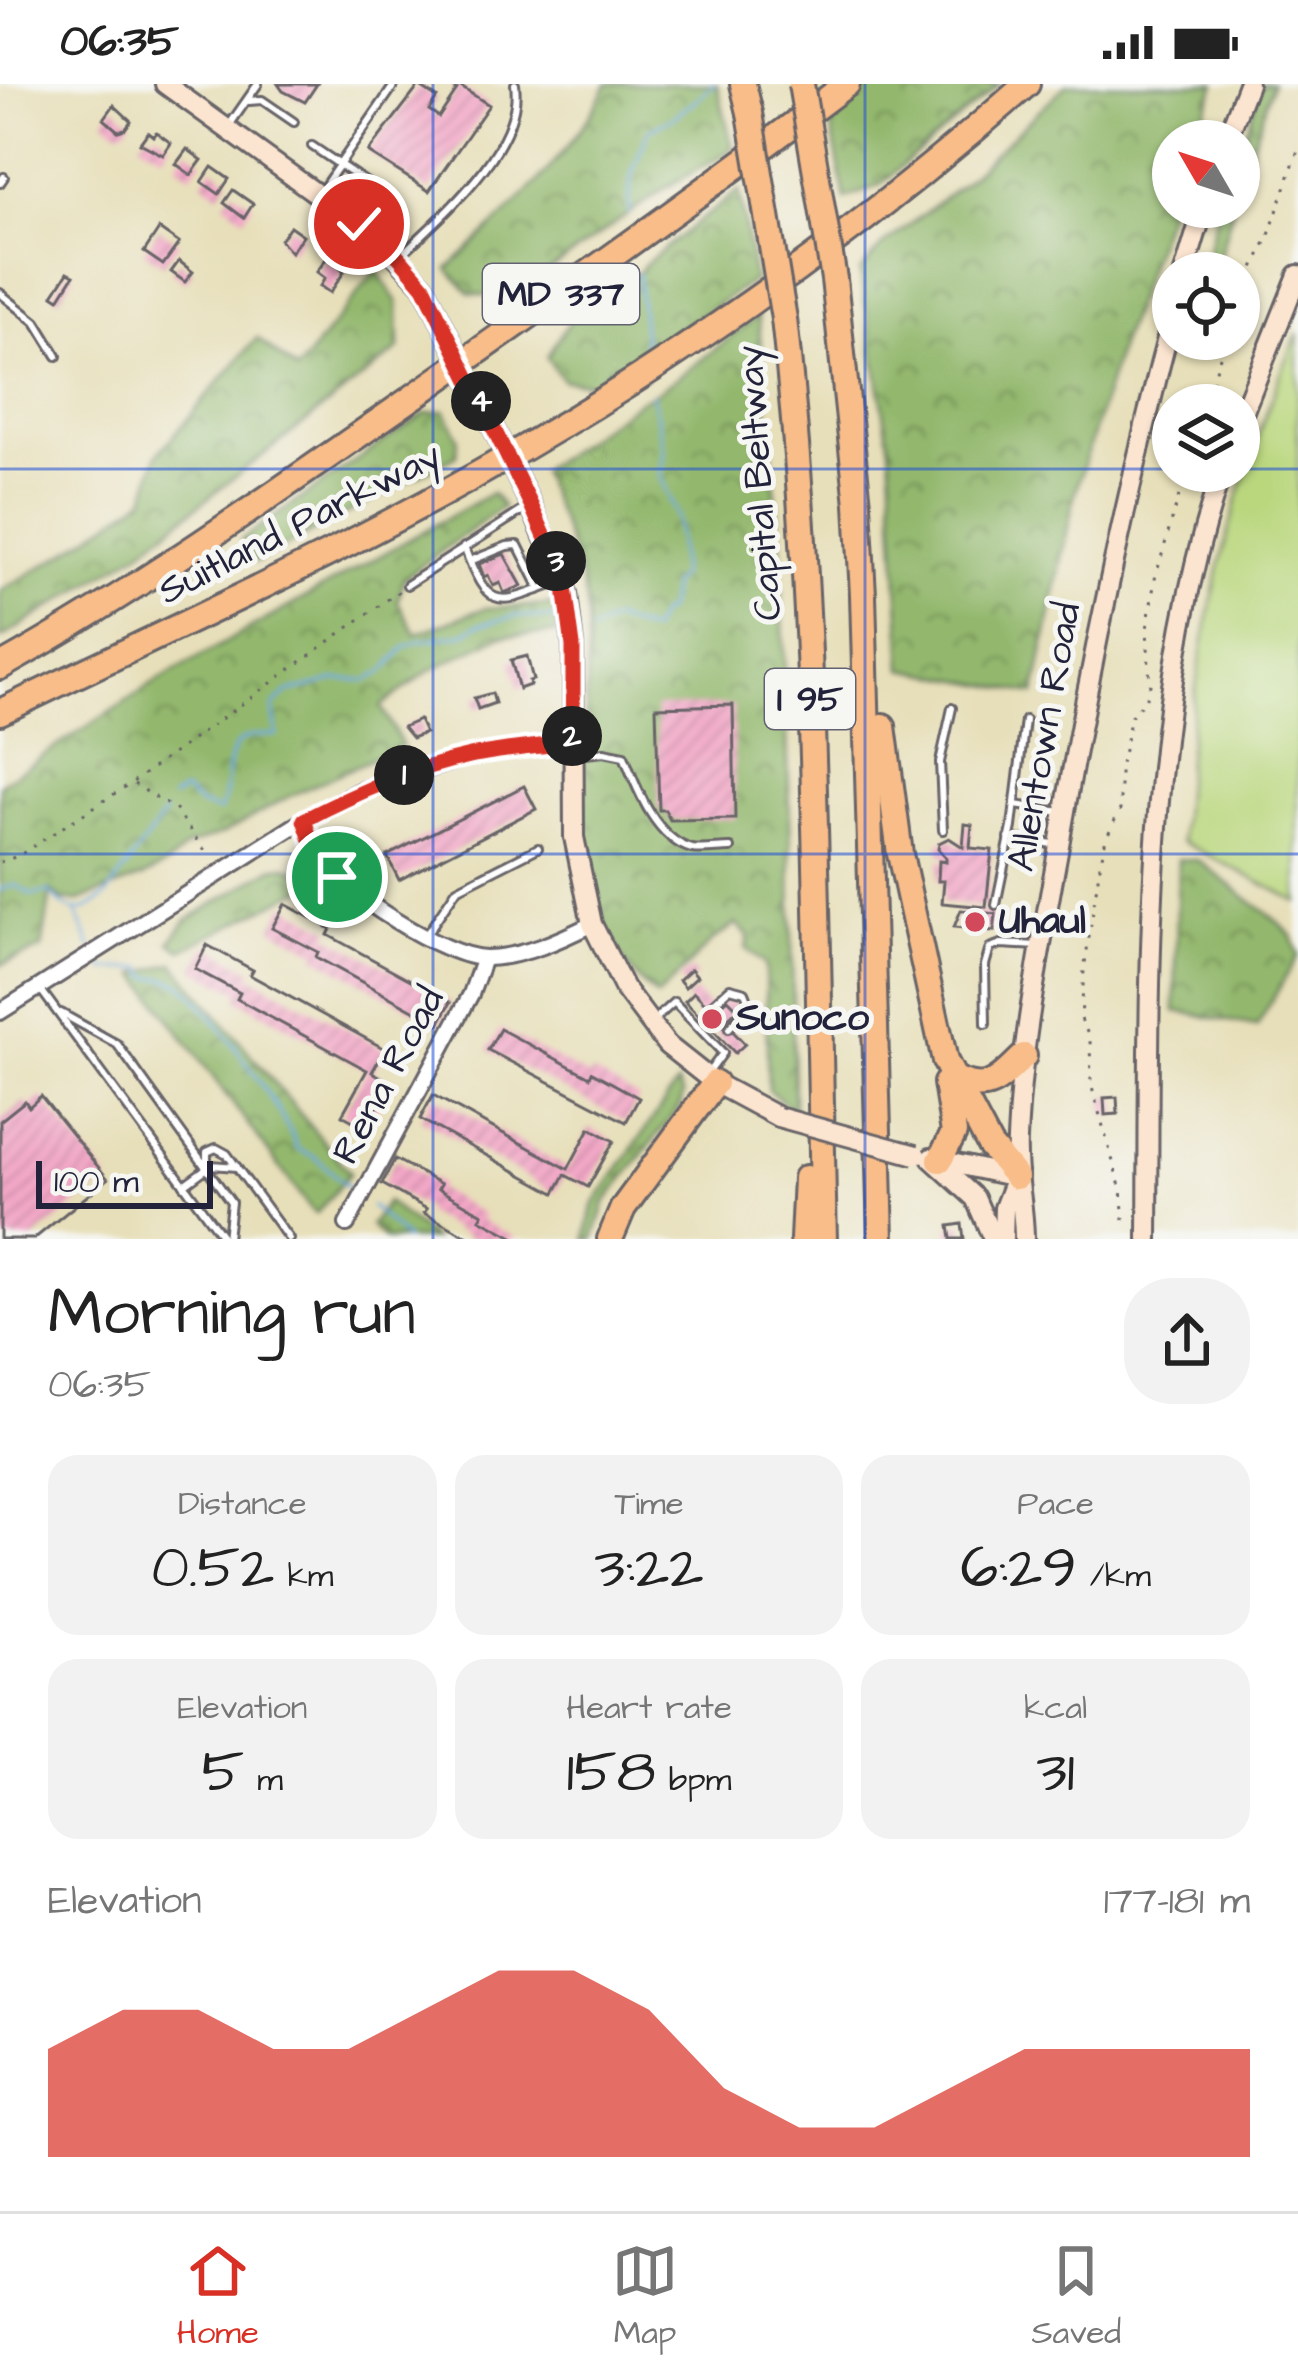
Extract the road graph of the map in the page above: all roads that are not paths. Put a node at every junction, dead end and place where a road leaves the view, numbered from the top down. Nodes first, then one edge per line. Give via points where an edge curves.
1 (165, 84) edge
2 (258, 84) edge
3 (395, 84) edge
4 (515, 84) edge
5 (743, 84) edge
6 (801, 84) edge
7 (847, 84) edge
8 (1027, 84) edge
9 (1248, 84) edge
10 (246, 102) junction
11 (1234, 120) edge
12 (294, 122) dead end
13 (226, 130) junction
14 (312, 146) dead end
15 (339, 165) junction
16 (318, 196) junction
17 (398, 203) dead end
18 (399, 257) junction
19 (1298, 275) edge
20 (0, 293) edge
21 (57, 356) dead end
22 (1162, 360) edge
23 (462, 362) junction
24 (1255, 384) edge
25 (508, 457) junction
26 (1216, 492) edge
27 (531, 505) junction
28 (464, 547) junction
29 (470, 561) junction
30 (564, 580) junction
31 (407, 585) road end
32 (540, 590) junction
33 (863, 595) junction
34 (0, 667) edge
35 (952, 708) dead end
36 (0, 712) edge
37 (1025, 720) dead end
38 (572, 748) junction
39 (1014, 805) junction
40 (1064, 813) junction
41 (304, 820) junction
42 (944, 830) dead end
43 (1009, 838) junction
44 (1059, 845) junction
45 (538, 848) dead end
46 (731, 848) dead end
47 (996, 905) dead end
48 (592, 924) junction
49 (424, 938) junction
50 (1041, 946) junction
51 (484, 958) junction
52 (39, 988) junction
53 (709, 1007) dead end
54 (55, 1010) junction
55 (0, 1012) edge
56 (649, 1024) junction
57 (986, 1024) dead end
58 (729, 1028) dead end
59 (1024, 1056) junction
60 (948, 1069) junction
61 (710, 1080) junction
62 (820, 1080) junction
63 (929, 1158) junction
64 (208, 1166) junction
65 (237, 1167) junction
66 (1016, 1177) junction
67 (184, 1185) junction
68 (347, 1224) dead end
69 (226, 1239) edge
70 (290, 1239) edge
71 (610, 1239) edge
72 (803, 1239) edge
73 (824, 1239) edge
74 (881, 1239) edge
75 (993, 1239) edge
76 (1003, 1239) edge
77 (1024, 1239) edge
78 (1148, 1239) edge

1 - 13 main road
2 - 10 lane
3 - 15 lane
4 - 18 lane via 518,103 484,169
5 - 62 highway, Capital Beltway / I 95, bridge via 784,319 806,589
6 - 33 highway, I 95, bridge via 834,279
7 - 23 highway, Suitland Parkway / MD 337
8 - 25 highway, Suitland Parkway via 790,276
9 - 11 main road
10 - 12 lane via 262,100
10 - 13 lane
13 - 16 main road
14 - 15 lane
15 - 16 lane
15 - 17 lane
16 - 18 main road
18 - 23 main road via 424,286
19 - 24 main road
20 - 21 lane via 37,322
22 - 40 main road, Allentown Road via 1114,551
23 - 25 main road, MD 337
23 - 34 highway, Suitland Parkway via 195,547
25 - 27 main road, MD 337
25 - 36 highway, Suitland Parkway
26 - 78 main road via 1172,694 1151,913
27 - 28 lane
27 - 30 main road, MD 337
28 - 29 lane
28 - 31 lane
29 - 32 lane via 497,599
29 - 32 lane via 518,545
30 - 32 lane
30 - 38 main road, MD 337
33 - 60 highway via 894,825
33 - 74 highway, I 95
35 - 42 lane via 940,760
37 - 39 lane
38 - 41 street via 472,755 359,791
38 - 46 lane via 625,756 637,791 669,836 692,849
38 - 48 main road, MD 337 via 578,868
39 - 40 lane
39 - 43 lane
40 - 44 main road, Allentown Road
41 - 49 street, Rena Road via 328,868
41 - 52 street
43 - 44 lane
43 - 47 lane
44 - 50 main road, Allentown Road
45 - 49 lane via 457,890
48 - 51 street, Rena Road
48 - 56 main road, MD 337
49 - 51 street, Rena Road
50 - 57 lane via 990,949
50 - 59 main road, Allentown Road
51 - 68 street, Rena Road
52 - 54 lane
52 - 55 street
53 - 58 lane via 730,988 745,992 749,1007
54 - 64 lane via 117,1044
54 - 67 lane
56 - 61 main road, MD 337
56 - 61 lane via 674,1002 697,1019 723,1053
59 - 60 highway via 990,1085 970,1086
59 - 66 main road, Allentown Road
60 - 63 highway via 954,1133
60 - 66 highway
61 - 63 main road, MD 337, bridge via 778,1117
61 - 71 highway
62 - 72 highway
62 - 73 highway, Capital Beltway / I 95
63 - 66 main road, MD 337
63 - 75 main road, MD 337 via 976,1198
64 - 65 lane
64 - 65 lane via 207,1152 216,1148
64 - 67 lane
64 - 69 lane via 231,1202
65 - 70 lane
66 - 76 main road, Allentown Road
66 - 77 main road, Allentown Road
67 - 69 lane

